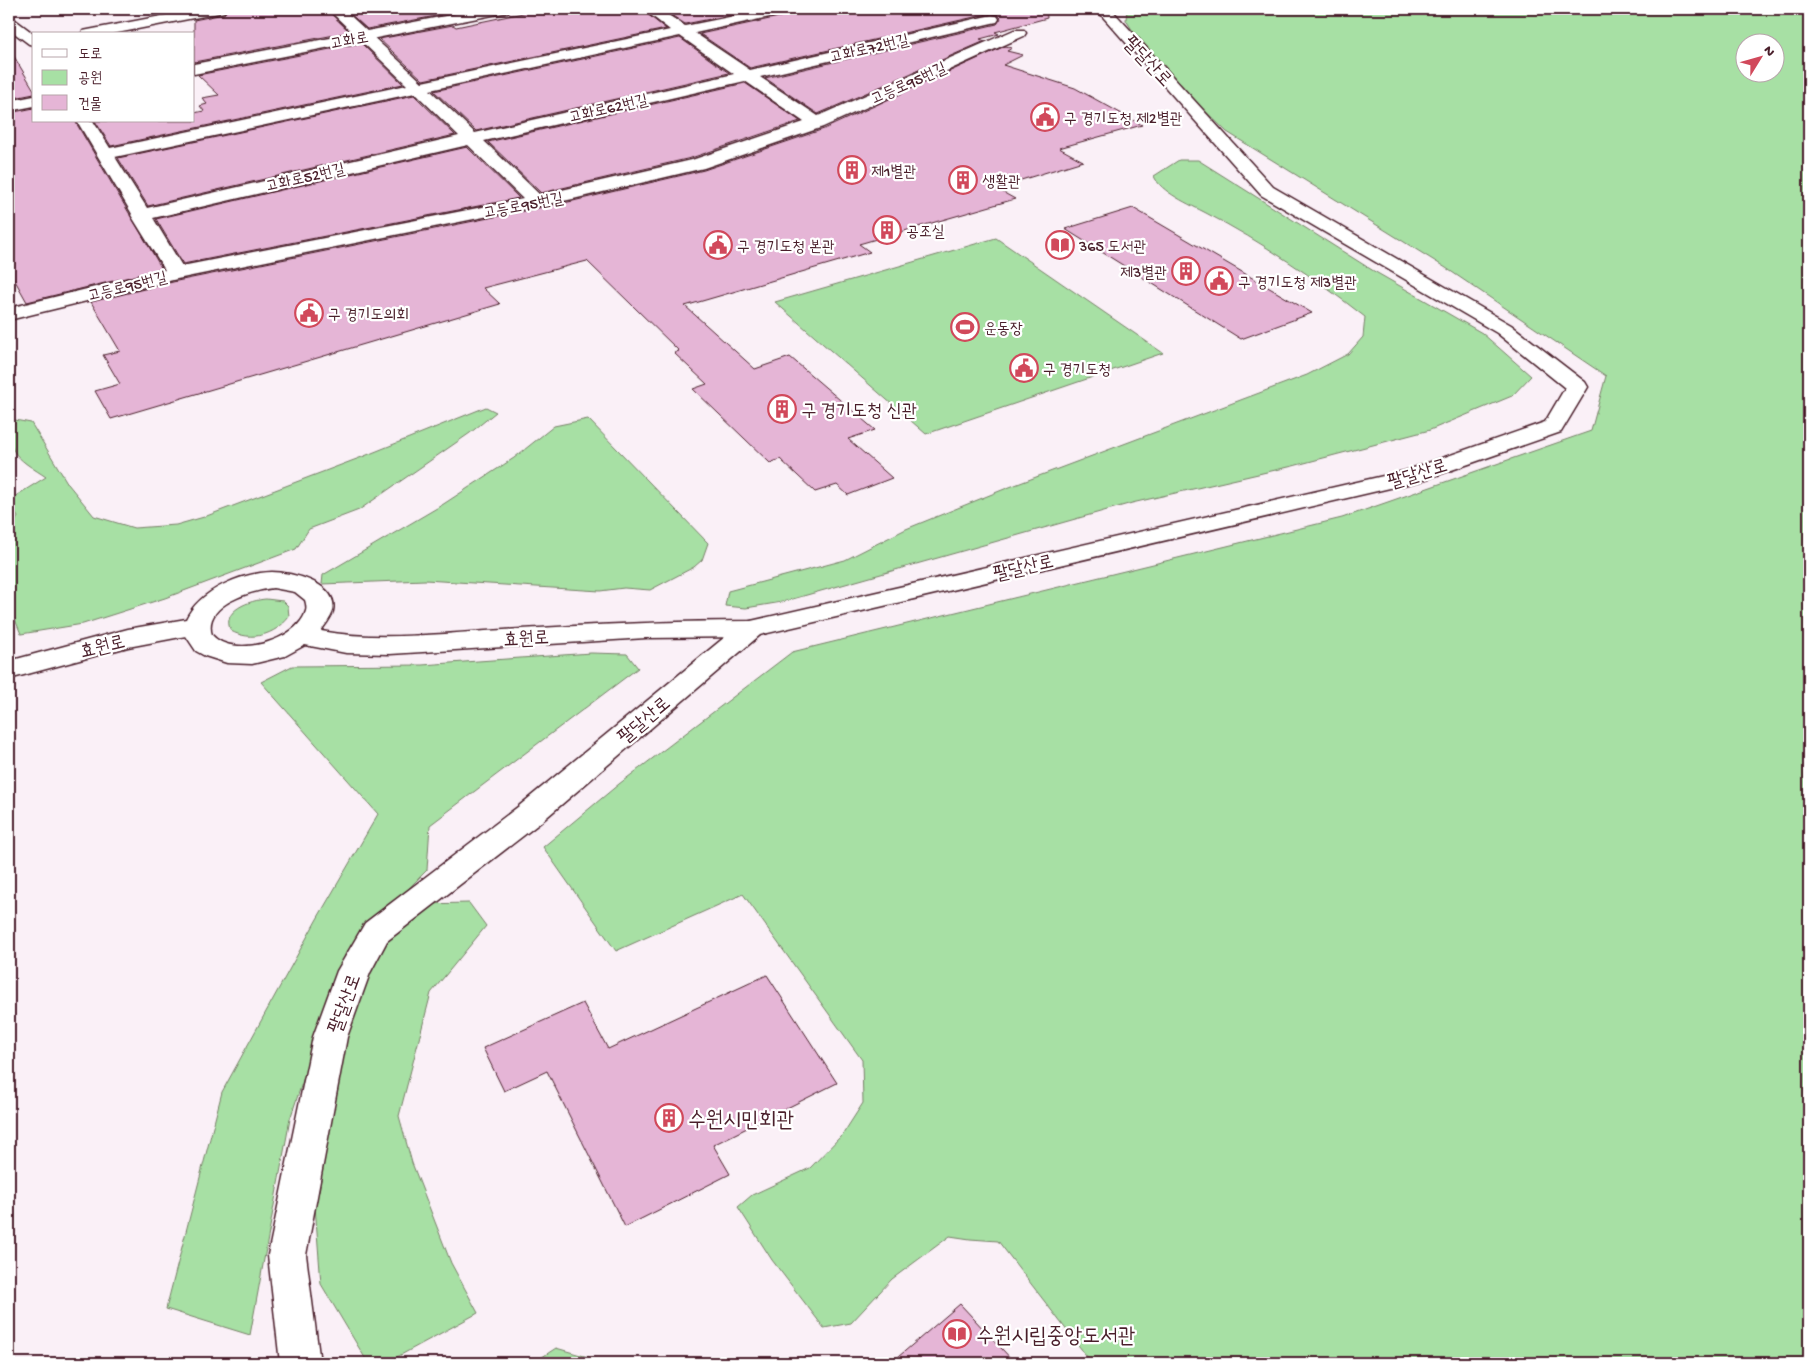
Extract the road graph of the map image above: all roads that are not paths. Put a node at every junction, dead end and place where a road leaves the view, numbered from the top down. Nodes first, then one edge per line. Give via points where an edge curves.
1 (219, 9) edge
2 (335, 9) edge
3 (503, 9) edge
4 (650, 9) edge
5 (788, 9) edge
6 (972, 9) edge
7 (1103, 9) edge
8 (176, 12) edge
9 (992, 19) junction
10 (9, 22) edge
11 (682, 31) junction
12 (96, 32) edge
13 (365, 36) junction
14 (32, 39) edge
15 (195, 69) edge
16 (746, 75) junction
17 (419, 87) junction
18 (32, 101) edge
19 (9, 106) edge
20 (86, 122) edge
21 (817, 123) junction
22 (471, 138) junction
23 (105, 154) junction
24 (536, 201) junction
25 (140, 215) junction
26 (177, 273) junction
27 (9, 314) edge
28 (197, 626) junction
29 (751, 629) junction
30 (301, 636) junction
31 (9, 670) edge
32 (300, 1363) edge

1 - 8 street
2 - 13 street
3 - 13 street, 고화로
4 - 11 street
5 - 11 street
6 - 9 street
7 - 29 street, 팔달산로 via 1267,191 1504,329 1577,386 1553,427 1412,476
8 - 12 street
9 - 16 street, 고화로72번길
9 - 21 street, 고등로95번길 via 1019,33
10 - 14 street
11 - 16 street
11 - 17 street
13 - 15 street, 고화로
13 - 17 street
16 - 21 street
16 - 22 street, 고화로62번길
17 - 22 street
17 - 23 street
18 - 19 street
20 - 23 street
21 - 24 street, 고등로95번길 via 698,164
22 - 24 street
22 - 25 street, 고화로52번길
23 - 25 street
24 - 26 street, 고등로95번길
25 - 26 street
26 - 27 street, 고등로95번길
28 - 30 street via 197,634 203,644 216,652 234,656 275,650
28 - 30 street via 205,610 217,598 234,589 273,580 306,586 316,594 320,605 318,618
28 - 31 street, 효원로 via 128,638
29 - 30 street, 효원로 via 646,630 390,645 346,644
29 - 32 street, 팔달산로 via 530,814 376,932 354,971 330,1037 287,1255

